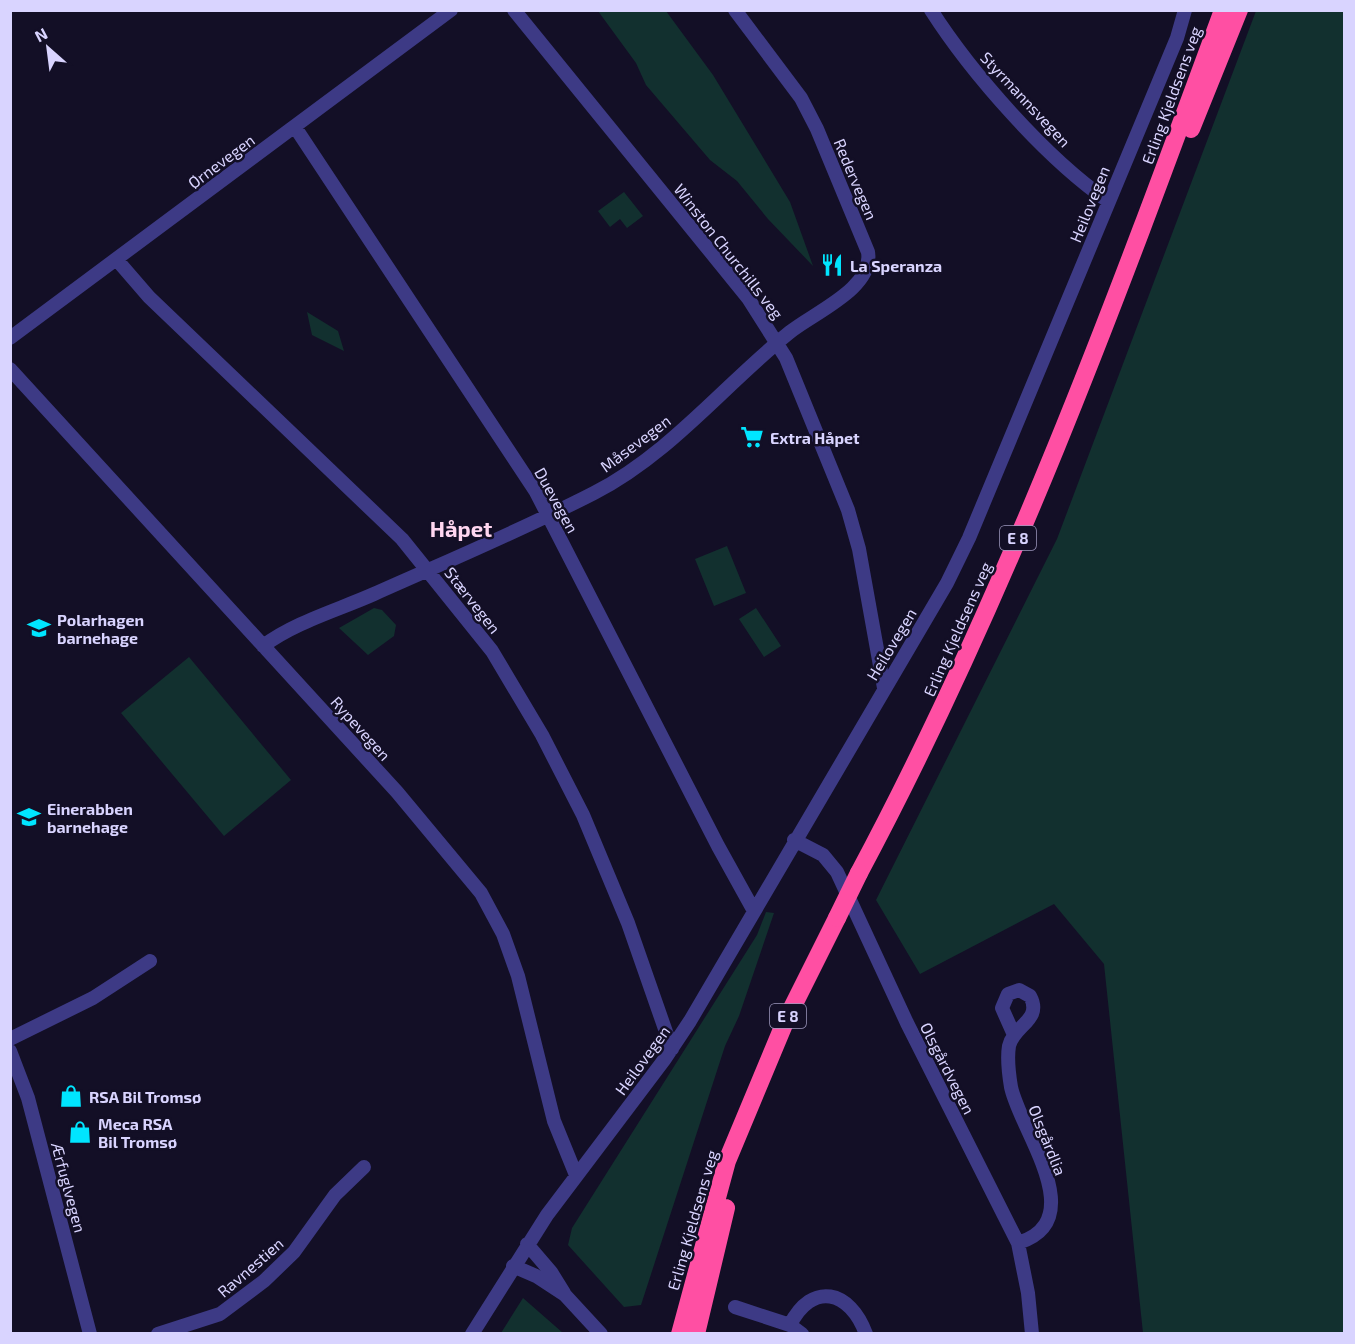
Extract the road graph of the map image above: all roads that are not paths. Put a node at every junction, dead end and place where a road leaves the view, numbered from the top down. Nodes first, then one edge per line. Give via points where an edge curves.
1 (451, 10) edge
2 (514, 10) edge
3 (735, 10) edge
4 (931, 10) edge
5 (1185, 10) edge
6 (1223, 10) edge
7 (1239, 10) edge
8 (295, 127) junction
9 (1155, 194) junction
10 (1108, 201) junction
11 (117, 260) junction
12 (10, 338) edge
13 (778, 342) junction
14 (10, 369) edge
15 (548, 514) junction
16 (428, 569) junction
17 (263, 646) junction
18 (884, 688) junction
19 (794, 840) junction
20 (754, 911) junction
21 (150, 961) dead end
22 (1014, 1035) dead end
23 (10, 1039) edge
24 (672, 1049) junction
25 (10, 1051) edge
26 (747, 1119) junction
27 (364, 1167) dead end
28 (576, 1175) junction
29 (1018, 1243) junction
30 (528, 1244) junction
31 (513, 1266) junction
32 (565, 1294) junction
33 (735, 1307) dead end
34 (685, 1314) junction
35 (790, 1325) junction
36 (90, 1334) edge
37 (159, 1334) edge
38 (472, 1334) edge
39 (601, 1334) edge
40 (667, 1334) edge
41 (680, 1334) edge
42 (696, 1334) edge
43 (802, 1334) edge
44 (866, 1334) edge
45 (1032, 1334) edge

1 - 8 street, Ørnevegen
2 - 13 street, Winston Churchills veg via 748,298
3 - 13 street, Redervegen via 801,98 853,213 869,259 857,285
4 - 10 street, Styrmannsvegen via 1006,106 1071,171
5 - 10 street, Heilovegen via 1177,38
6 - 9 highway, Erling Kjeldsens veg / E 8
7 - 9 highway, Erling Kjeldsens veg / E 8 via 1196,119
8 - 11 street, Ørnevegen
8 - 15 street, Duevegen
9 - 26 highway, Erling Kjeldsens veg / E 8, bridge via 985,617 933,730 785,1022
10 - 18 street, Heilovegen via 958,561
11 - 12 street, Ørnevegen
11 - 16 street, Stærvegen via 149,297 402,539
13 - 15 street, Måsevegen via 643,463 594,493
13 - 18 street, Winston Churchills veg via 854,529
14 - 17 street, Rypevegen
15 - 16 street, Måsevegen
15 - 20 street, Duevegen
16 - 17 street, Måsevegen via 291,629
16 - 24 street, Stærvegen via 492,651 558,765 609,875
17 - 28 street, Rypevegen via 405,801 481,893 503,934 518,976 554,1121
18 - 19 street, Heilovegen
19 - 20 street, Heilovegen
19 - 29 street, Olsgårdvegen via 824,855 837,872 907,1023
20 - 24 street, Heilovegen
21 - 23 street via 93,998
22 - 29 street, Olsgårdlia via 1009,1053 1011,1085 1021,1117 1043,1162 1051,1196 1043,1227
24 - 28 street, Heilovegen
25 - 36 street, Ærfuglvegen via 28,1098
26 - 34 highway, Erling Kjeldsens veg / E 8 via 727,1161
26 - 42 highway, Erling Kjeldsens veg / E 8
27 - 37 street, Ravnestien via 334,1195 294,1252 264,1281 220,1314
28 - 30 street, Heilovegen
29 - 45 street, Olsgårdvegen
30 - 31 street, Heilovegen
30 - 32 street
31 - 32 street
31 - 38 street, Heilovegen
32 - 39 street
33 - 35 street
34 - 40 highway, E 8
34 - 41 highway, Erling Kjeldsens veg / E 8
35 - 43 street
35 - 44 street via 807,1301 823,1295 838,1298 852,1308

